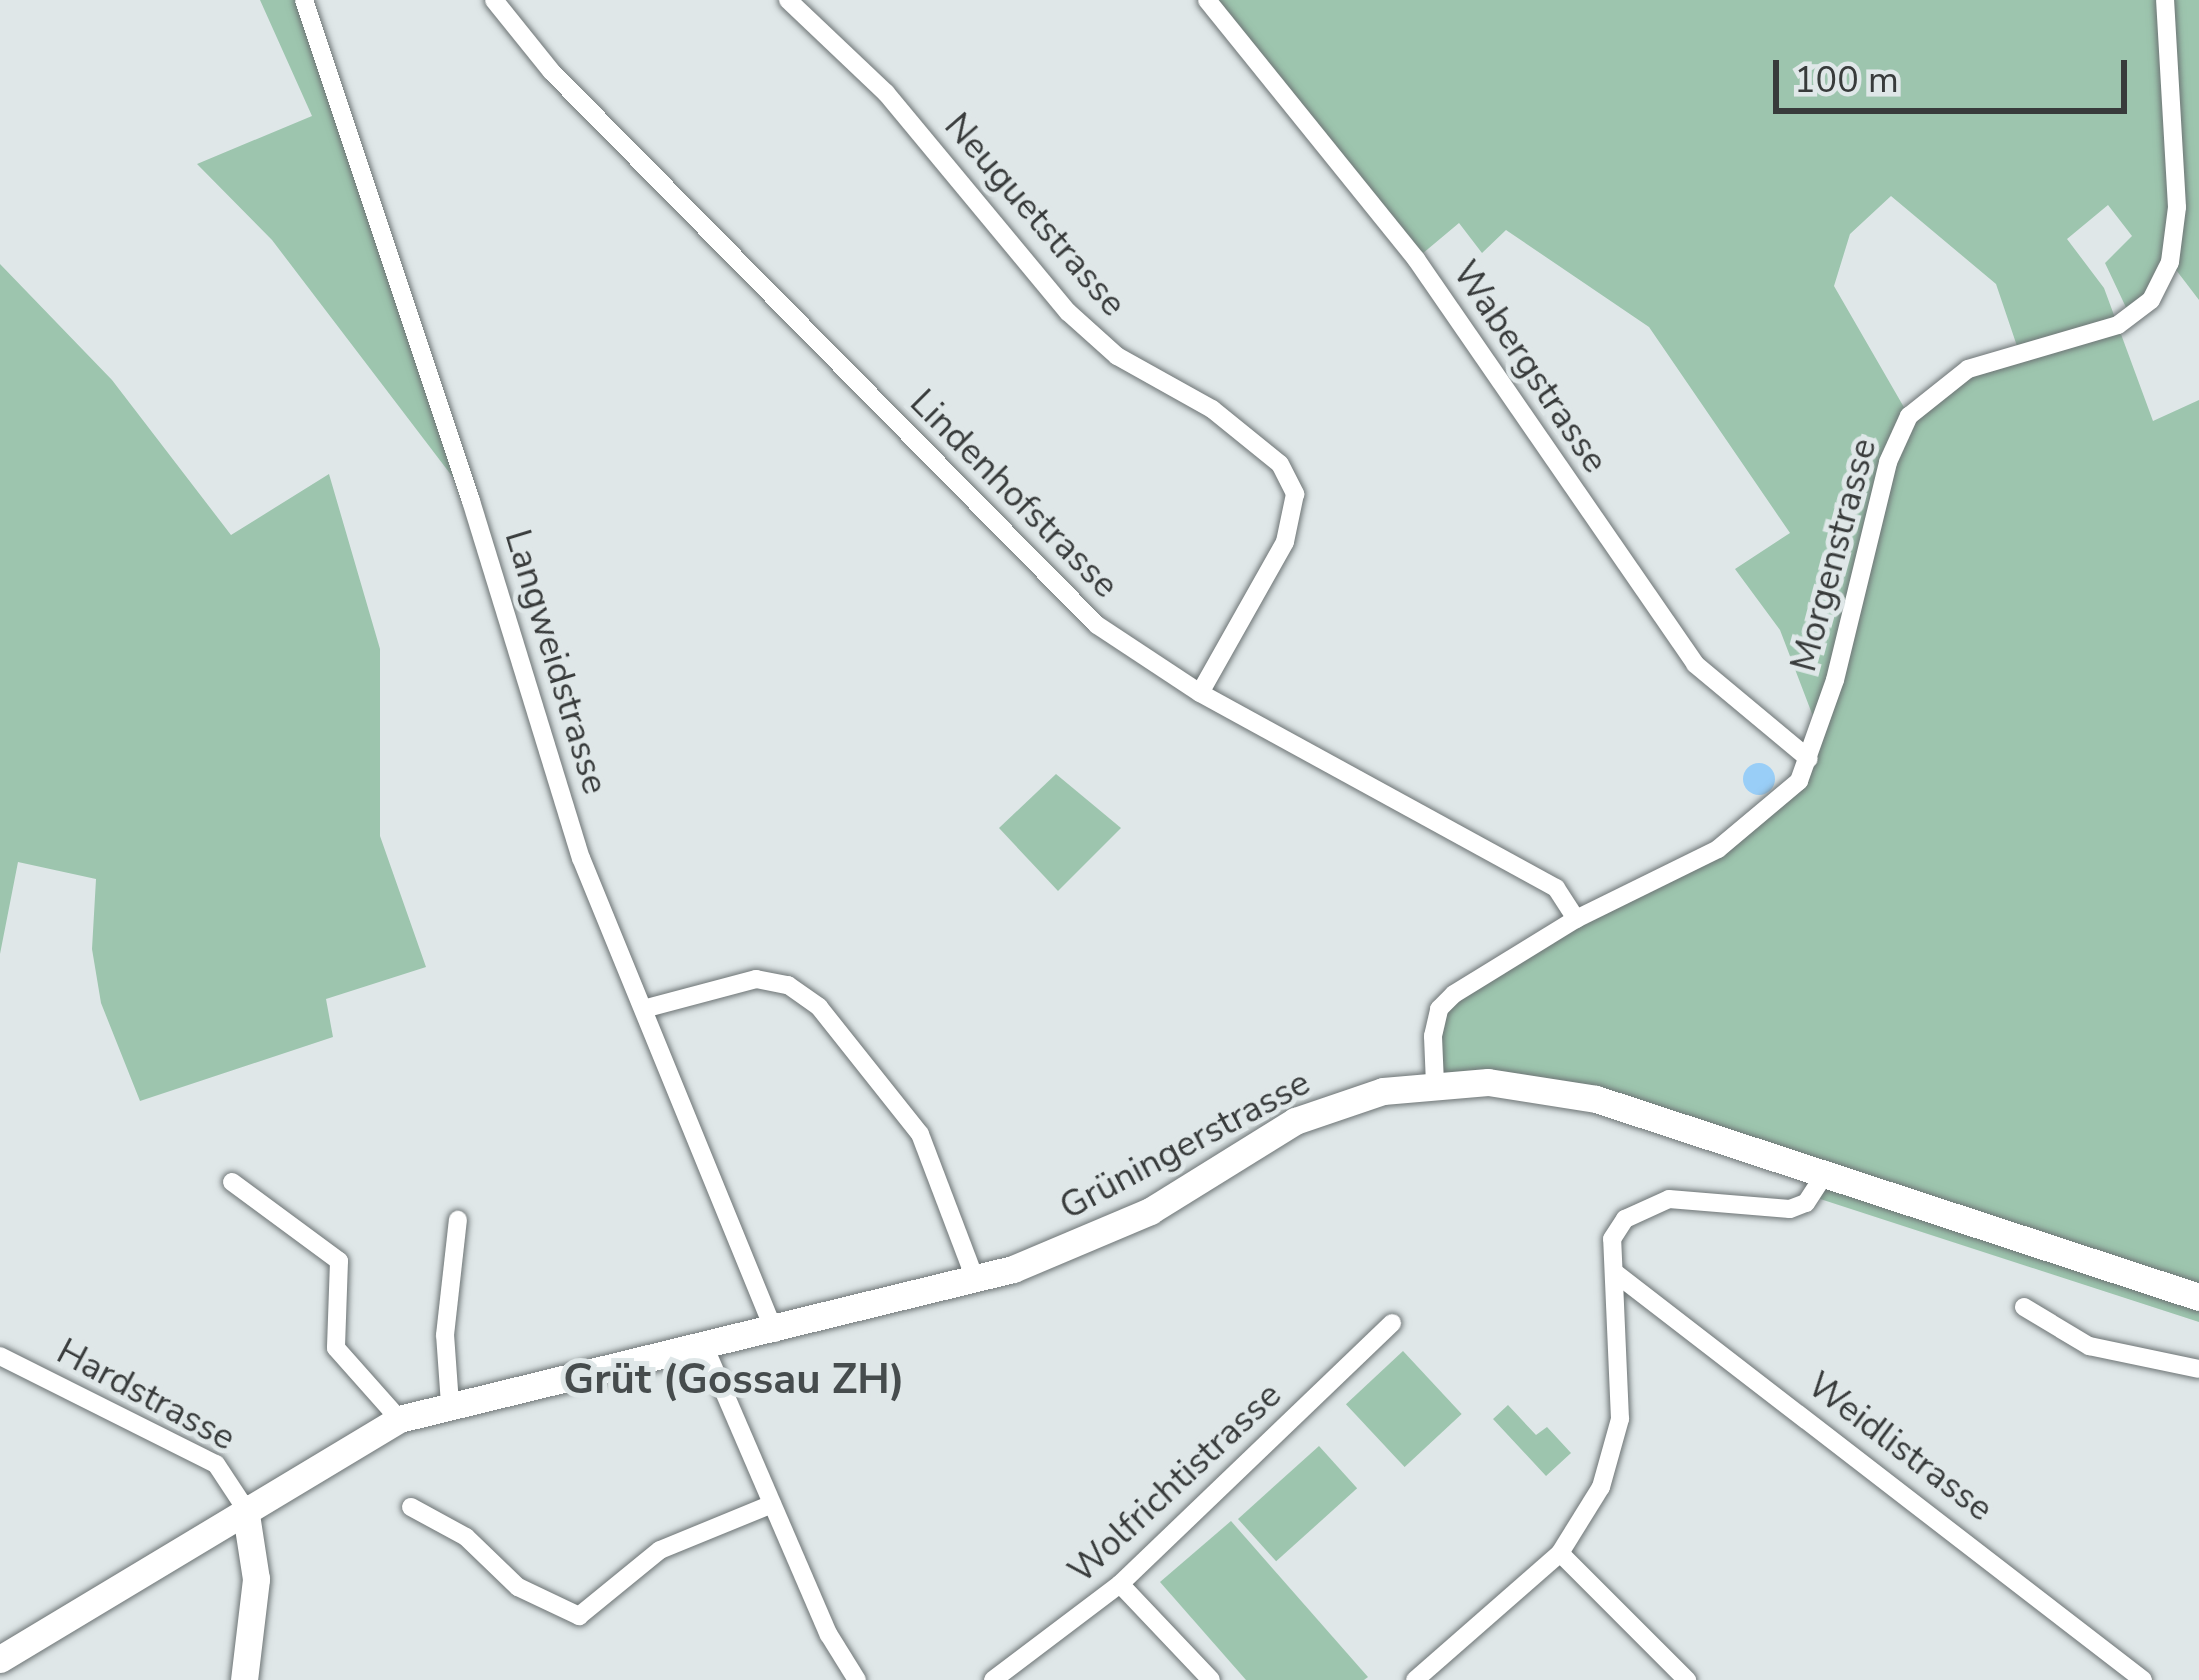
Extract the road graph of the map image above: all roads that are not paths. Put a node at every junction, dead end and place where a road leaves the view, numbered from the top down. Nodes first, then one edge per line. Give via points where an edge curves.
1 (304, 0) edge
2 (494, 0) edge
3 (788, 0) edge
4 (1207, 0) edge
5 (2165, 0) edge
6 (1200, 693) junction
7 (1809, 759) junction
8 (1576, 919) junction
9 (647, 1008) junction
10 (1435, 1084) junction
11 (1824, 1175) junction
12 (232, 1182) dead end
13 (458, 1220) dead end
14 (1614, 1272) junction
15 (975, 1280) junction
16 (2199, 1297) edge
17 (2024, 1307) dead end
18 (1392, 1323) dead end
19 (776, 1333) junction
20 (706, 1350) junction
21 (0, 1356) edge
22 (2199, 1369) edge
23 (450, 1404) junction
24 (399, 1419) junction
25 (772, 1504) junction
26 (411, 1507) dead end
27 (245, 1508) junction
28 (1560, 1553) junction
29 (1120, 1584) junction
30 (0, 1659) edge
31 (244, 1680) edge
32 (857, 1680) edge
33 (993, 1680) edge
34 (1211, 1680) edge
35 (1414, 1680) edge
36 (1687, 1680) edge
37 (2143, 1680) edge

1 - 9 street, Langweidstrasse via 472,501 580,858
2 - 6 street, Lindenhofstrasse via 584,105 1081,610
3 - 6 street, Neuguetstrasse via 886,93 1068,312 1117,356 1212,409 1280,464 1295,494 1285,542
4 - 7 street, Wabergstrasse via 1416,259 1695,664
5 - 7 street, Morgenstrasse via 2178,150 2170,262 2132,318 1968,369 1909,416 1888,462
6 - 8 street, Lindenhofstrasse via 1556,888
7 - 8 street, Morgenstrasse via 1784,801 1718,849
8 - 10 street, Morgenstrasse via 1439,1009
9 - 15 street via 756,979 788,985 819,1007 920,1134
9 - 19 street, Langweidstrasse
10 - 11 main road, Grüningerstrasse via 1488,1082 1596,1099
10 - 15 main road, Grüningerstrasse via 1321,1110 1150,1211
11 - 14 street via 1806,1203 1790,1209 1669,1199 1644,1205 1612,1239
11 - 16 main road, Grüningerstrasse
12 - 24 street via 339,1261 336,1348
13 - 23 street via 445,1335
14 - 28 street via 1622,1395 1616,1442 1591,1508
14 - 37 street, Weidlistrasse
15 - 19 main road, Grüningerstrasse
17 - 22 street via 2089,1346
18 - 29 street, Wolfrichtistrasse
19 - 20 main road, Grüningerstrasse
20 - 23 main road, Grüningerstrasse
20 - 25 street
21 - 27 street, Hardstrasse via 216,1464
23 - 24 main road, Grüningerstrasse
24 - 27 main road, Grüningerstrasse
25 - 26 street via 660,1550 579,1616 518,1587 466,1538
25 - 32 street
27 - 30 main road, Grüningerstrasse
27 - 31 main road via 256,1579
28 - 35 street
28 - 36 street
29 - 33 street, Wolfrichtistrasse
29 - 34 street

